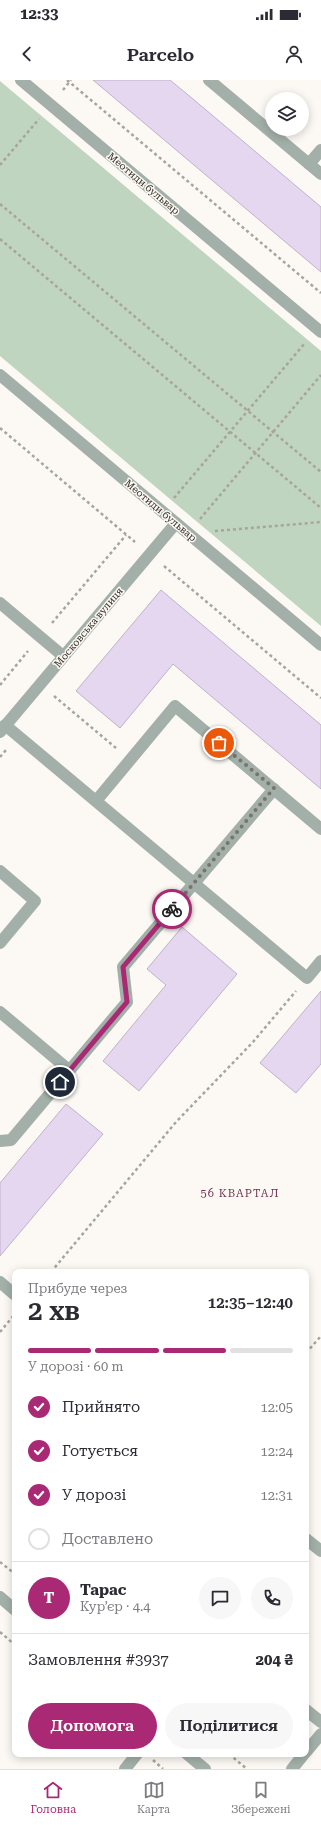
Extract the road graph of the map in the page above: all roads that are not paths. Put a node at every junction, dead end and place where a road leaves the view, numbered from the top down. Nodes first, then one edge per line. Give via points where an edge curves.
1 (21, 80) edge
2 (209, 80) edge
3 (321, 150) edge
4 (309, 164) junction
5 (321, 174) edge
6 (319, 330) edge
7 (0, 375) edge
8 (176, 523) junction
9 (0, 603) edge
10 (321, 645) edge
11 (63, 656) junction
12 (3, 728) edge
13 (274, 788) junction
14 (96, 801) junction
15 (321, 829) edge
16 (0, 871) edge
17 (193, 883) junction
18 (0, 943) edge
19 (321, 961) edge
20 (0, 1012) edge
21 (69, 1070) junction
22 (0, 1141) edge
23 (0, 1282) edge
24 (12, 1292) edge
25 (309, 1542) edge
26 (321, 1552) edge
27 (0, 1597) edge
28 (12, 1607) edge
29 (309, 1712) edge
30 (321, 1722) edge
31 (321, 1734) edge
32 (309, 1748) edge
33 (135, 1757) edge
34 (191, 1757) edge
35 (302, 1757) edge
36 (125, 1769) edge
37 (205, 1769) edge
38 (292, 1769) edge

1 - 6 street, Меотиди бульвар
2 - 4 street
3 - 4 street
4 - 5 street
7 - 8 street, Меотиди бульвар
8 - 10 street, Меотиди бульвар
8 - 11 street, Московська вулиця
9 - 11 street
11 - 12 street, Московська вулиця
12 - 14 street
13 - 14 street via 175,706
13 - 15 street
13 - 17 street
14 - 17 street
16 - 18 street via 35,901
17 - 19 street via 306,978
17 - 21 street via 123,967 127,1002
20 - 21 street
21 - 22 street via 11,1140
23 - 24 street
25 - 26 street
27 - 28 street
29 - 30 street
31 - 32 street
33 - 36 street
34 - 37 street
35 - 38 street

